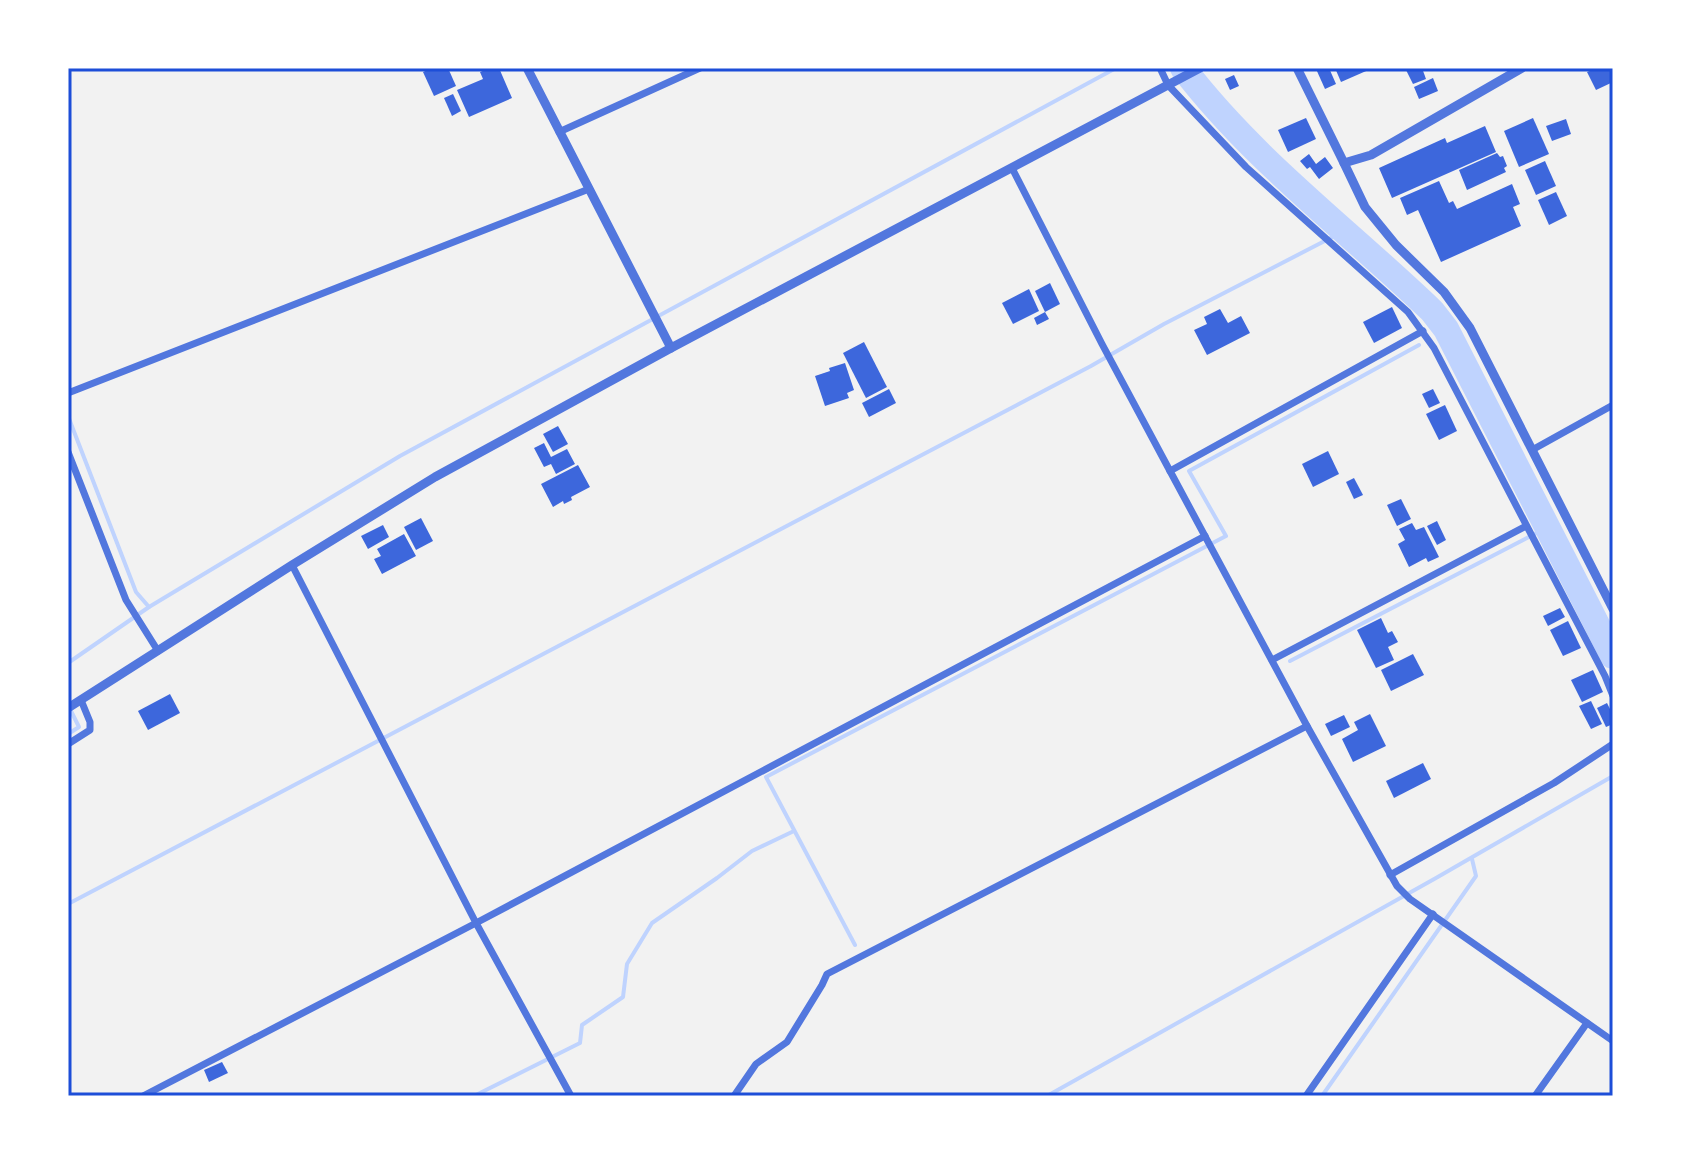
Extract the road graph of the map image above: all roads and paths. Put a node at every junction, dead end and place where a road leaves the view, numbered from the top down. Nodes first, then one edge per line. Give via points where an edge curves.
1 (527, 68) edge
2 (700, 68) edge
3 (1160, 68) edge
4 (1200, 68) edge
5 (1297, 68) edge
6 (1522, 68) edge
7 (1168, 85) junction
8 (559, 132) junction
9 (1344, 163) junction
10 (1012, 168) junction
11 (589, 189) junction
12 (1423, 331) junction
13 (671, 348) junction
14 (68, 393) edge
15 (1613, 405) edge
16 (1532, 450) junction
17 (68, 452) edge
18 (1170, 471) junction
19 (78, 479) junction
20 (68, 483) edge
21 (1527, 529) junction
22 (1206, 538) junction
23 (292, 565) junction
24 (1613, 609) edge
25 (158, 651) junction
26 (1272, 660) junction
27 (1613, 696) edge
28 (75, 704) edge
29 (1307, 726) junction
30 (68, 744) edge
31 (1613, 744) edge
32 (1390, 875) junction
33 (1436, 916) junction
34 (476, 923) junction
35 (1587, 1023) junction
36 (1613, 1041) edge
37 (143, 1096) edge
38 (571, 1096) edge
39 (734, 1096) edge
40 (1306, 1096) edge
41 (1535, 1096) edge

1 - 8 street
2 - 8 street
3 - 7 street
4 - 7 street
5 - 9 street
6 - 9 street via 1371,155
7 - 10 street
7 - 12 street via 1246,167
8 - 11 street
9 - 16 street via 1365,207 1470,328
10 - 13 street
10 - 18 street
11 - 13 street
11 - 14 street
12 - 18 street
12 - 21 street
13 - 23 street via 435,477
15 - 16 street
16 - 24 street
17 - 19 street
18 - 22 street
19 - 20 street
19 - 25 street via 126,600
21 - 26 street
21 - 27 street
22 - 26 street
22 - 34 street
23 - 25 street
23 - 34 street
25 - 28 street
26 - 29 street
28 - 30 street via 90,730
29 - 32 street
29 - 39 street via 827,974 787,1042 756,1064
31 - 32 street
32 - 33 street via 1410,899
33 - 35 street
33 - 40 street
34 - 37 street
34 - 38 street
35 - 36 street
35 - 41 street

